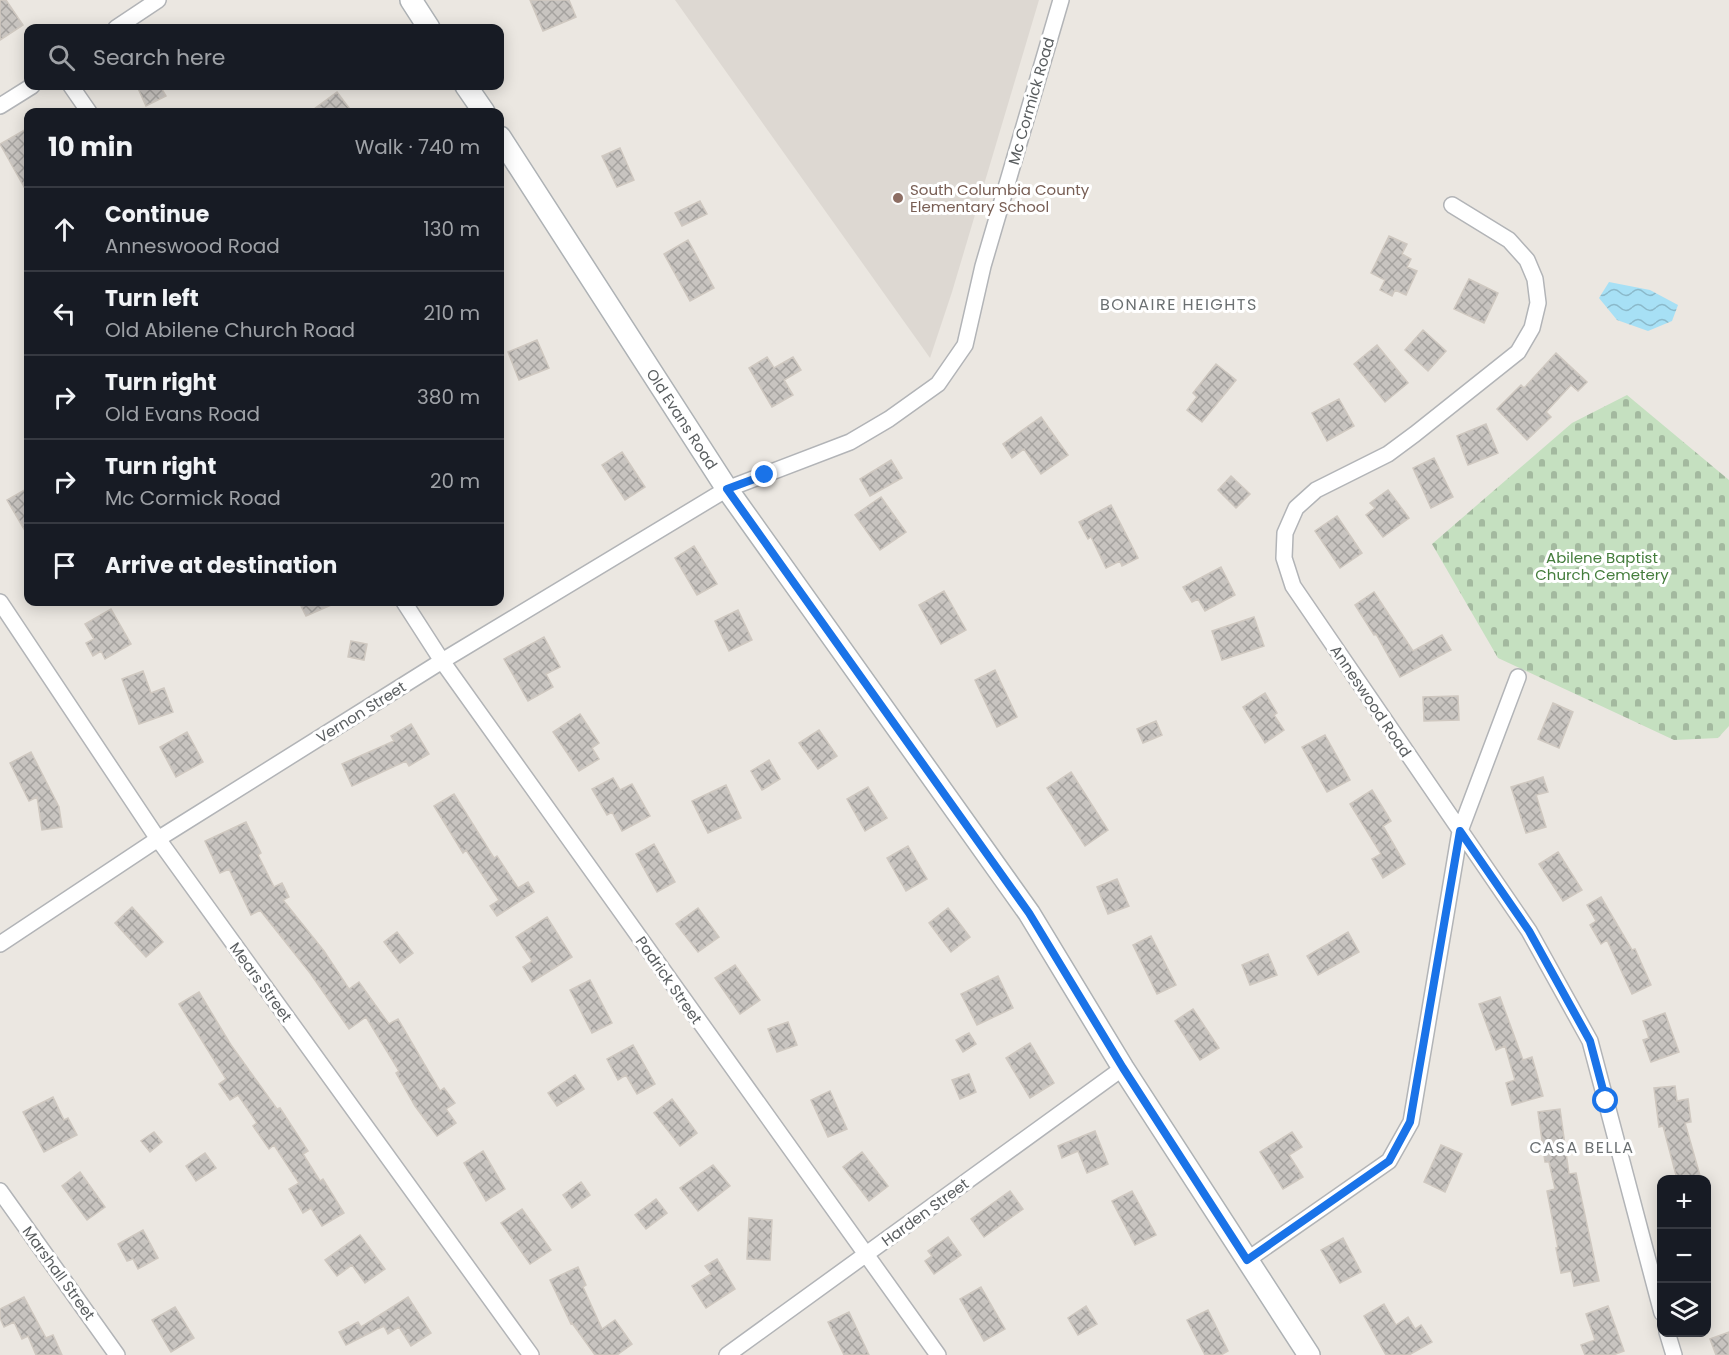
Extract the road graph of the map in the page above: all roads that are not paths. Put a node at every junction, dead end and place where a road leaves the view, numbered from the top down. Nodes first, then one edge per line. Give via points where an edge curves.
1 (158, 0) edge
2 (411, 0) edge
3 (1061, 0) edge
4 (122, 24) edge
5 (426, 24) edge
6 (26, 90) edge
7 (74, 90) edge
8 (469, 90) edge
9 (0, 106) edge
10 (86, 108) edge
11 (481, 108) edge
12 (504, 143) edge
13 (1452, 205) dead end
14 (727, 489) junction
15 (0, 602) edge
16 (407, 606) edge
17 (442, 661) junction
18 (1518, 677) dead end
19 (1460, 831) junction
20 (158, 839) junction
21 (0, 944) edge
22 (1123, 1068) junction
23 (0, 1191) edge
24 (866, 1256) junction
25 (1247, 1260) junction
26 (1657, 1294) edge
27 (1669, 1337) edge
28 (117, 1355) edge
29 (531, 1355) edge
30 (727, 1355) edge
31 (938, 1355) edge
32 (1309, 1355) edge
33 (1674, 1355) edge

1 - 4 street
2 - 5 street
3 - 14 street, Mc Cormick Road via 982,266 965,345 938,384 870,431
6 - 9 street
7 - 10 street
8 - 11 street
12 - 14 street, Old Evans Road
13 - 19 street, Anneswood Road via 1509,240 1527,260 1535,279 1538,303 1532,328 1518,352 1416,434 1388,454 1316,490 1296,508 1285,533 1284,558 1293,586
14 - 17 street, Vernon Street
14 - 22 street, Old Evans Road via 1029,913
15 - 20 street, Mears Street
16 - 17 street, Padrick Street
17 - 20 street, Vernon Street
17 - 24 street, Padrick Street
18 - 19 street
19 - 25 street via 1410,1122 1389,1161
19 - 26 street, Anneswood Road via 1529,931 1590,1041
20 - 21 street, Vernon Street
20 - 29 street, Mears Street
22 - 24 street, Harden Street
22 - 25 street, Old Evans Road
23 - 28 street, Marshall Street
24 - 30 street, Harden Street
24 - 31 street, Padrick Street
25 - 32 street, Old Evans Road
27 - 33 street

